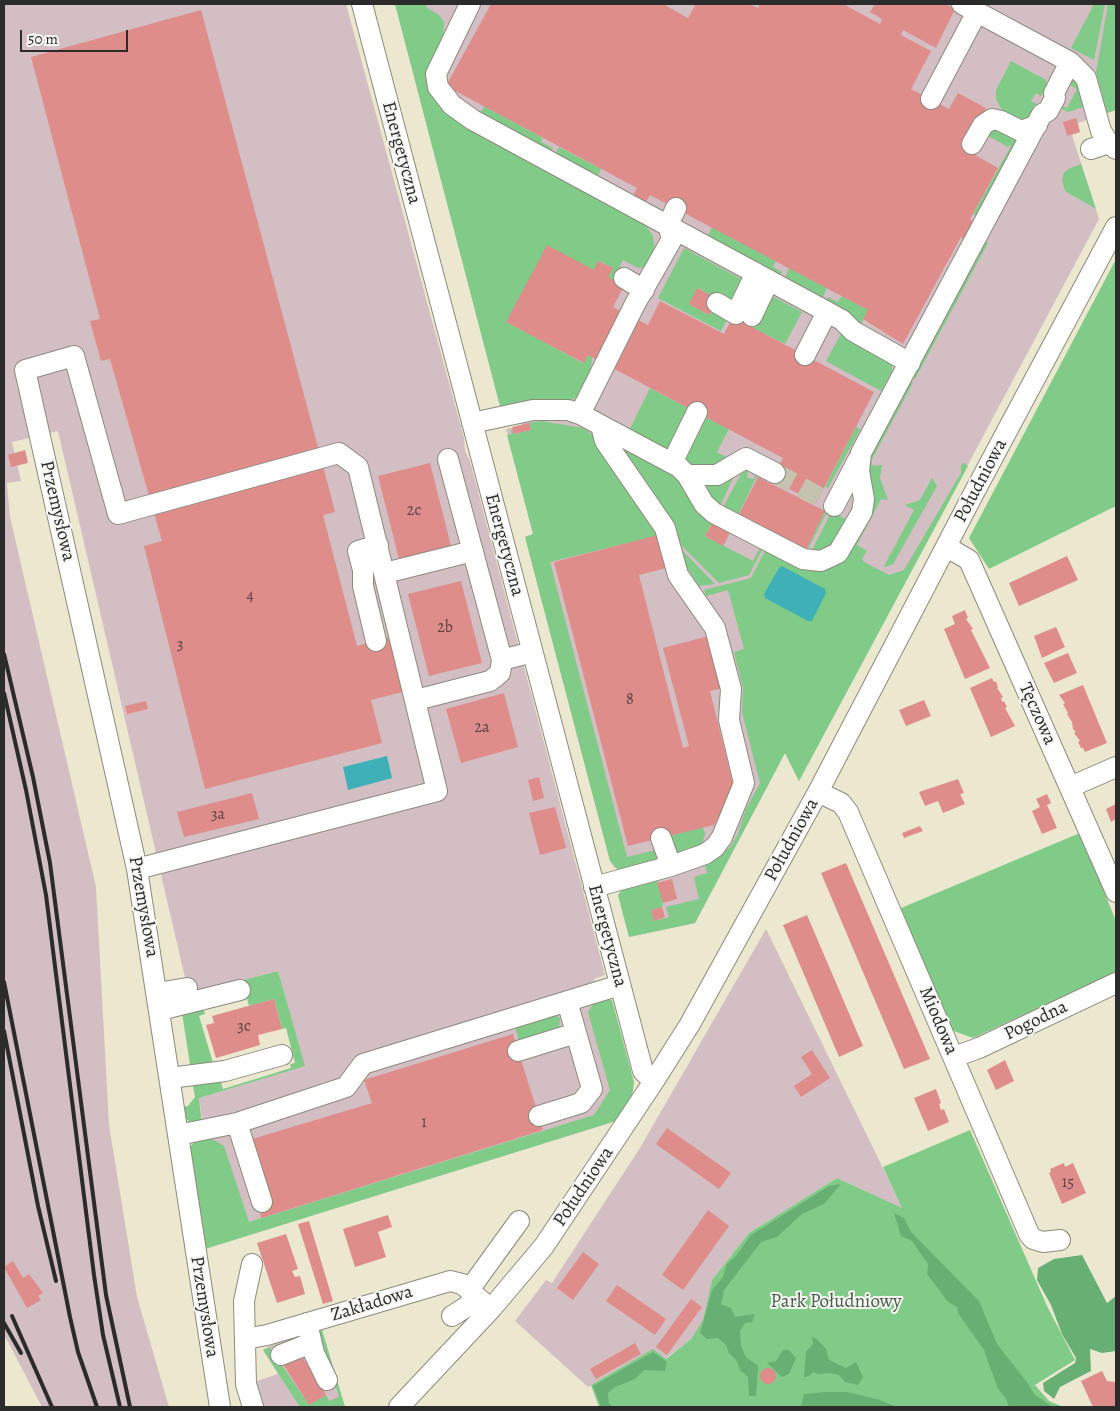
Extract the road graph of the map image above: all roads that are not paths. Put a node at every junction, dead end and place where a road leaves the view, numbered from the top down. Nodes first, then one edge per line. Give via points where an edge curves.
1 (362, 4) edge
2 (470, 4) edge
3 (970, 8) edge
4 (1070, 62) junction
5 (931, 99) dead end
6 (1037, 125) junction
7 (972, 144) dead end
8 (1106, 147) edge
9 (672, 217) junction
10 (1116, 227) edge
11 (763, 277) junction
12 (624, 278) dead end
13 (644, 290) junction
14 (717, 303) dead end
15 (827, 312) junction
16 (752, 316) dead end
17 (805, 355) dead end
18 (910, 363) junction
19 (697, 412) dead end
20 (580, 414) junction
21 (472, 423) junction
22 (601, 426) junction
23 (861, 453) junction
24 (448, 459) dead end
25 (680, 469) junction
26 (776, 473) tunnel mouth
27 (858, 519) junction
28 (378, 545) junction
29 (946, 547) junction
30 (473, 551) junction
31 (385, 573) junction
32 (381, 639) dead end
33 (532, 652) junction
34 (502, 660) junction
35 (416, 700) junction
36 (1116, 768) edge
37 (1070, 787) junction
38 (818, 792) junction
39 (661, 838) dead end
40 (671, 866) junction
41 (137, 869) junction
42 (594, 887) junction
43 (1116, 892) edge
44 (1116, 982) edge
45 (620, 985) junction
46 (187, 988) dead end
47 (240, 990) dead end
48 (567, 1001) junction
49 (158, 1002) junction
50 (578, 1039) junction
51 (282, 1055) dead end
52 (520, 1056) dead end
53 (954, 1057) junction
54 (170, 1078) junction
55 (654, 1081) junction
56 (539, 1116) dead end
57 (236, 1123) junction
58 (178, 1135) junction
59 (262, 1202) dead end
60 (519, 1221) dead end
61 (1060, 1240) dead end
62 (252, 1264) dead end
63 (479, 1298) junction
64 (452, 1316) dead end
65 (306, 1323) junction
66 (245, 1339) junction
67 (312, 1343) junction
68 (281, 1355) dead end
69 (327, 1380) dead end
70 (220, 1407) edge
71 (253, 1407) edge
72 (400, 1407) edge

1 - 21 street, Energetyczna
2 - 9 street via 436,74 438,87 446,100 473,120
3 - 4 street
3 - 5 street
4 - 6 street via 1054,93 1055,98
4 - 8 street via 1086,78
6 - 7 street via 1021,131 1001,120 992,119 983,124
6 - 18 street
9 - 11 street
9 - 13 street via 672,239
10 - 29 street, Południowa
11 - 14 street via 736,314
11 - 15 street
11 - 16 street
12 - 13 street
13 - 20 street
15 - 17 street
15 - 18 street via 853,331
18 - 23 street
19 - 25 street
20 - 21 street via 568,410 533,410
20 - 22 street
21 - 33 street, Energetyczna
22 - 25 street
22 - 40 street via 605,440 665,528 678,575 714,628 731,689 729,720 744,783 715,847
23 - 27 street via 859,471 864,500
23 - 27 street via 827,501
24 - 30 street
25 - 26 street via 717,475 746,458
25 - 27 street via 714,513 812,562 838,553
28 - 31 street
28 - 32 street via 358,550 363,586
28 - 41 street, Przemysłowa via 358,467 339,453 118,514 74,356 25,370
29 - 37 street, Tęczowa via 969,560
29 - 38 street, Południowa
30 - 31 street
30 - 34 street
31 - 35 street
33 - 34 street
33 - 42 street, Energetyczna
34 - 35 street via 500,673 490,681
35 - 41 street via 438,792
36 - 37 street
37 - 43 street, Tęczowa
38 - 53 street, Miodowa via 841,803 848,812
38 - 55 street, Południowa via 690,1024
39 - 40 street
40 - 42 street
41 - 49 street, Przemysłowa
42 - 45 street, Energetyczna
44 - 53 street, Pogodna
45 - 48 street
45 - 55 street, Energetyczna via 643,1072
46 - 49 street
47 - 49 street
48 - 50 street
48 - 57 street via 363,1064 346,1087
49 - 54 street, Przemysłowa
50 - 52 street
50 - 56 street via 592,1089 581,1103
51 - 54 street via 225,1072
53 - 61 street, Miodowa via 1028,1234 1043,1242
54 - 58 street, Przemysłowa
55 - 63 street, Południowa via 544,1246
57 - 58 street
57 - 59 street
58 - 70 street, Przemysłowa
60 - 63 street
62 - 66 street via 244,1301
63 - 64 street
63 - 65 street, Zakładowa via 450,1281
63 - 72 street, Południowa
65 - 66 street, Zakładowa
65 - 67 street
66 - 71 street via 246,1384
67 - 68 street
67 - 69 street

